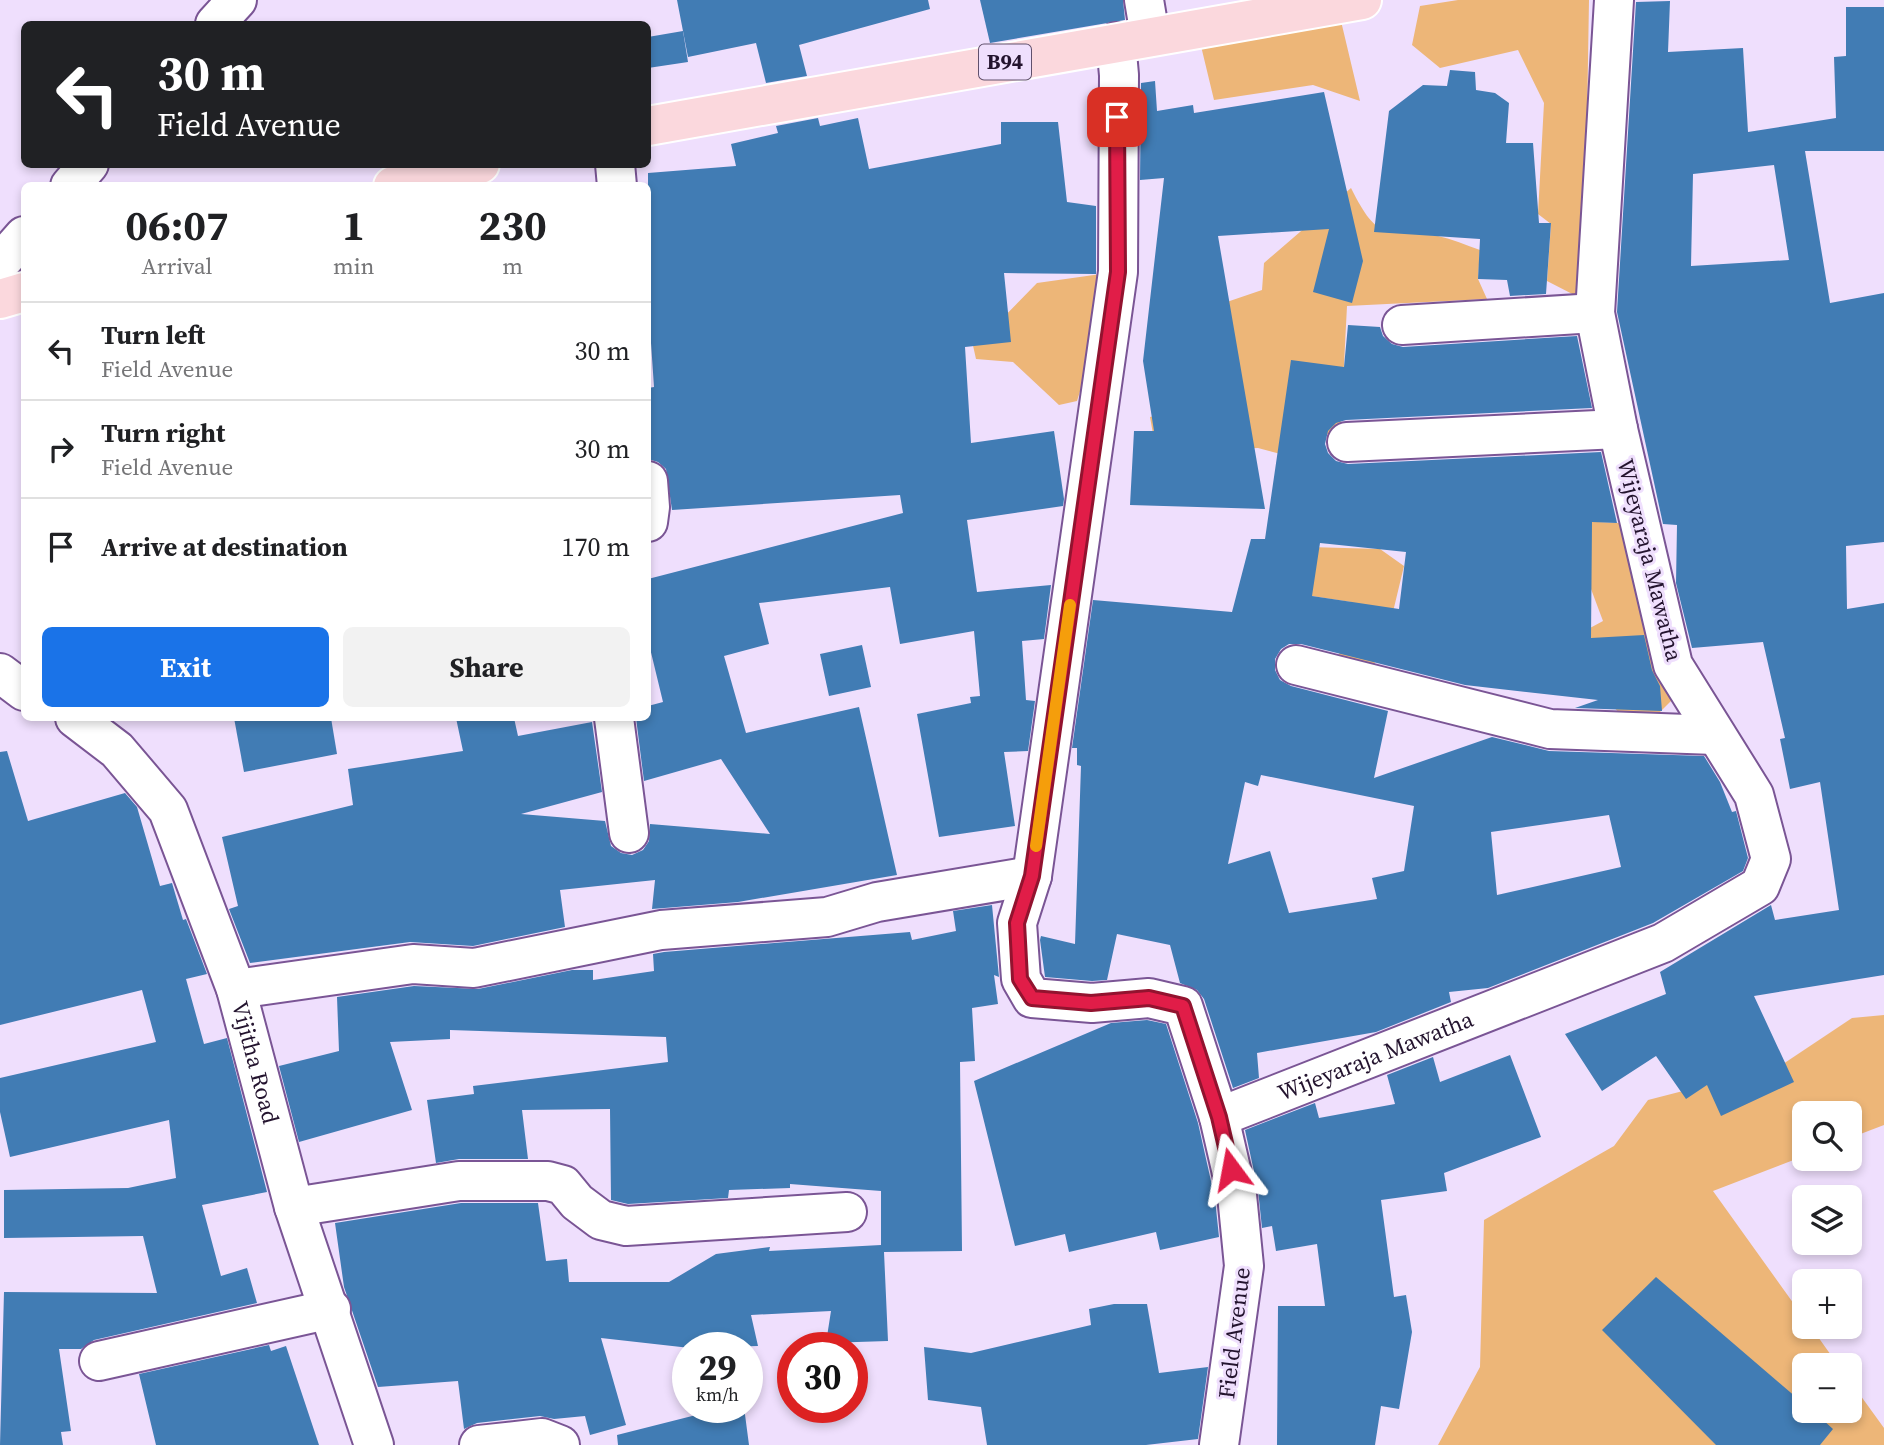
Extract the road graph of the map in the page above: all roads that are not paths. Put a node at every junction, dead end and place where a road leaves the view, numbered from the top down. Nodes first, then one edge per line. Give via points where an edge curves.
1 (237, 0) edge
2 (1362, 0) edge
3 (1614, 0) edge
4 (218, 21) edge
5 (1137, 26) edge
6 (651, 125) edge
7 (86, 168) edge
8 (464, 168) edge
9 (73, 182) edge
10 (409, 182) edge
11 (21, 239) edge
12 (0, 263) edge
13 (21, 293) edge
14 (0, 299) edge
15 (1595, 313) junction
16 (1402, 325) dead end
17 (1618, 429) junction
18 (1347, 442) dead end
19 (1296, 665) dead end
20 (79, 721) edge
21 (614, 721) edge
22 (1715, 735) junction
23 (629, 833) dead end
24 (1032, 876) junction
25 (236, 989) junction
26 (1219, 1117) junction
27 (295, 1207) junction
28 (847, 1212) dead end
29 (331, 1310) junction
30 (99, 1361) dead end
31 (374, 1445) edge
32 (479, 1445) edge
33 (560, 1445) edge
34 (1219, 1445) edge

1 - 4 street
2 - 5 main road, B94
3 - 15 street, Wijeyaraja Mawatha
5 - 6 main road, B94
5 - 24 street, Field Avenue via 1119,75 1118,272
7 - 9 street
8 - 10 main road
11 - 12 street
13 - 14 main road
15 - 16 street
15 - 17 street, Wijeyaraja Mawatha
17 - 18 street
17 - 22 street, Wijeyaraja Mawatha via 1673,664
19 - 22 street via 1550,729
20 - 25 street, Vijitha Road via 117,750 168,810
21 - 23 street
22 - 26 street, Wijeyaraja Mawatha via 1754,795 1767,836 1771,859 1760,886 1663,943
24 - 25 street via 877,902 827,917 661,930 474,968 414,964
24 - 26 street, Field Avenue via 1017,923 1020,979 1032,998 1091,1003 1149,998 1183,1006
25 - 27 street, Vijitha Road
26 - 34 street, Field Avenue via 1237,1195 1244,1266
27 - 28 street via 459,1181 548,1181 563,1185 601,1220 626,1226
27 - 29 street, Vijitha Road
29 - 30 street
29 - 31 street, Vijitha Road
32 - 33 street via 542,1438

